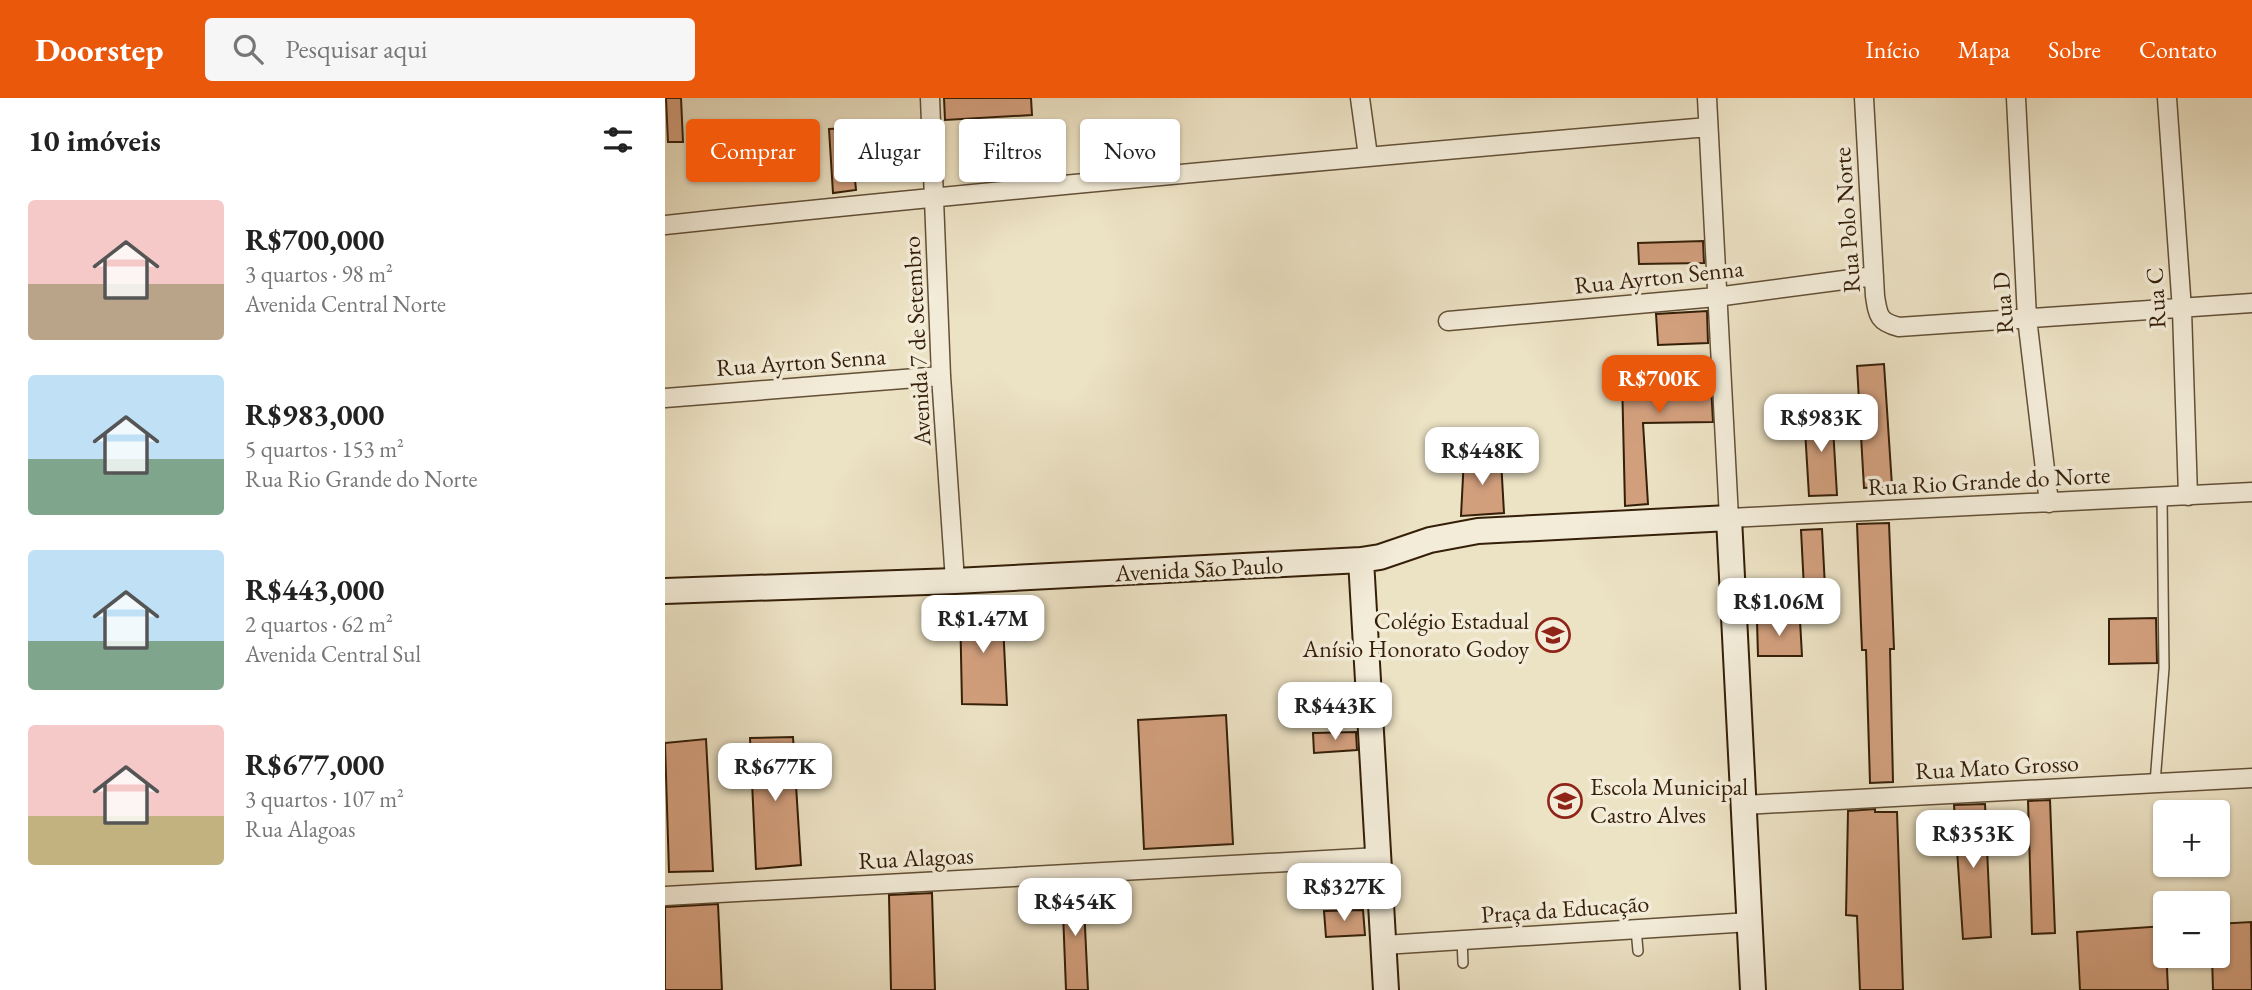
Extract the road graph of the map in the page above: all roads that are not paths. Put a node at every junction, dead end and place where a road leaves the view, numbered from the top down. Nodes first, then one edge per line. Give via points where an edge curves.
1 (930, 98) edge
2 (1360, 98) edge
3 (1707, 98) edge
4 (1714, 98) edge
5 (1864, 98) edge
6 (2016, 98) edge
7 (2167, 98) edge
8 (1708, 127) junction
9 (1368, 156) junction
10 (935, 197) junction
11 (665, 225) edge
12 (1874, 276) junction
13 (1720, 296) junction
14 (2252, 303) edge
15 (2182, 310) junction
16 (2027, 318) junction
17 (1448, 321) dead end
18 (941, 376) junction
19 (665, 398) edge
20 (2252, 492) edge
21 (2188, 496) junction
22 (2252, 500) edge
23 (2162, 501) junction
24 (2049, 503) junction
25 (1731, 520) junction
26 (1361, 560) junction
27 (955, 581) junction
28 (665, 591) edge
29 (2252, 778) edge
30 (2155, 783) junction
31 (1744, 805) junction
32 (1379, 857) junction
33 (665, 896) edge
34 (1750, 922) junction
35 (1636, 929) junction
36 (1462, 940) junction
37 (1384, 945) junction
38 (1638, 951) dead end
39 (1463, 963) dead end
40 (1386, 990) edge
41 (1753, 990) edge

1 - 10 street, Avenida 7 de Setembro
2 - 9 street
3 - 8 street
4 - 13 street
5 - 12 street, Rua Polo Norte
6 - 16 street, Rua D
7 - 15 street, Rua C
8 - 9 street
8 - 13 street
9 - 10 street
10 - 11 street
10 - 18 street, Avenida 7 de Setembro
12 - 13 street, Rua Ayrton Senna
12 - 16 street, Rua Polo Norte via 1878,312 1887,324 1899,327
13 - 17 street, Rua Ayrton Senna
13 - 25 street
14 - 15 street
15 - 16 street
15 - 21 street, Rua C
16 - 24 street, Rua D
18 - 19 street, Rua Ayrton Senna
18 - 27 street, Avenida 7 de Setembro
20 - 21 street, Rua Rio Grande do Norte
21 - 23 street, Rua Rio Grande do Norte
22 - 23 street, Rua Rio Grande do Norte
23 - 24 street, Rua Rio Grande do Norte
23 - 25 street, Rua Rio Grande do Norte
23 - 30 lane via 2165,662
24 - 25 street, Rua Rio Grande do Norte
25 - 26 main road, Avenida São Paulo via 1478,531
25 - 31 main road
26 - 27 main road, Avenida São Paulo
26 - 32 main road
27 - 28 main road, Avenida São Paulo
29 - 30 street, Rua Mato Grosso
30 - 31 street, Rua Mato Grosso
31 - 34 main road
32 - 33 street, Rua Alagoas
32 - 37 main road
34 - 35 street, Praça da Educação
34 - 41 main road
35 - 36 street, Praça da Educação
35 - 38 lane
36 - 37 street, Praça da Educação
36 - 39 lane
37 - 40 main road

